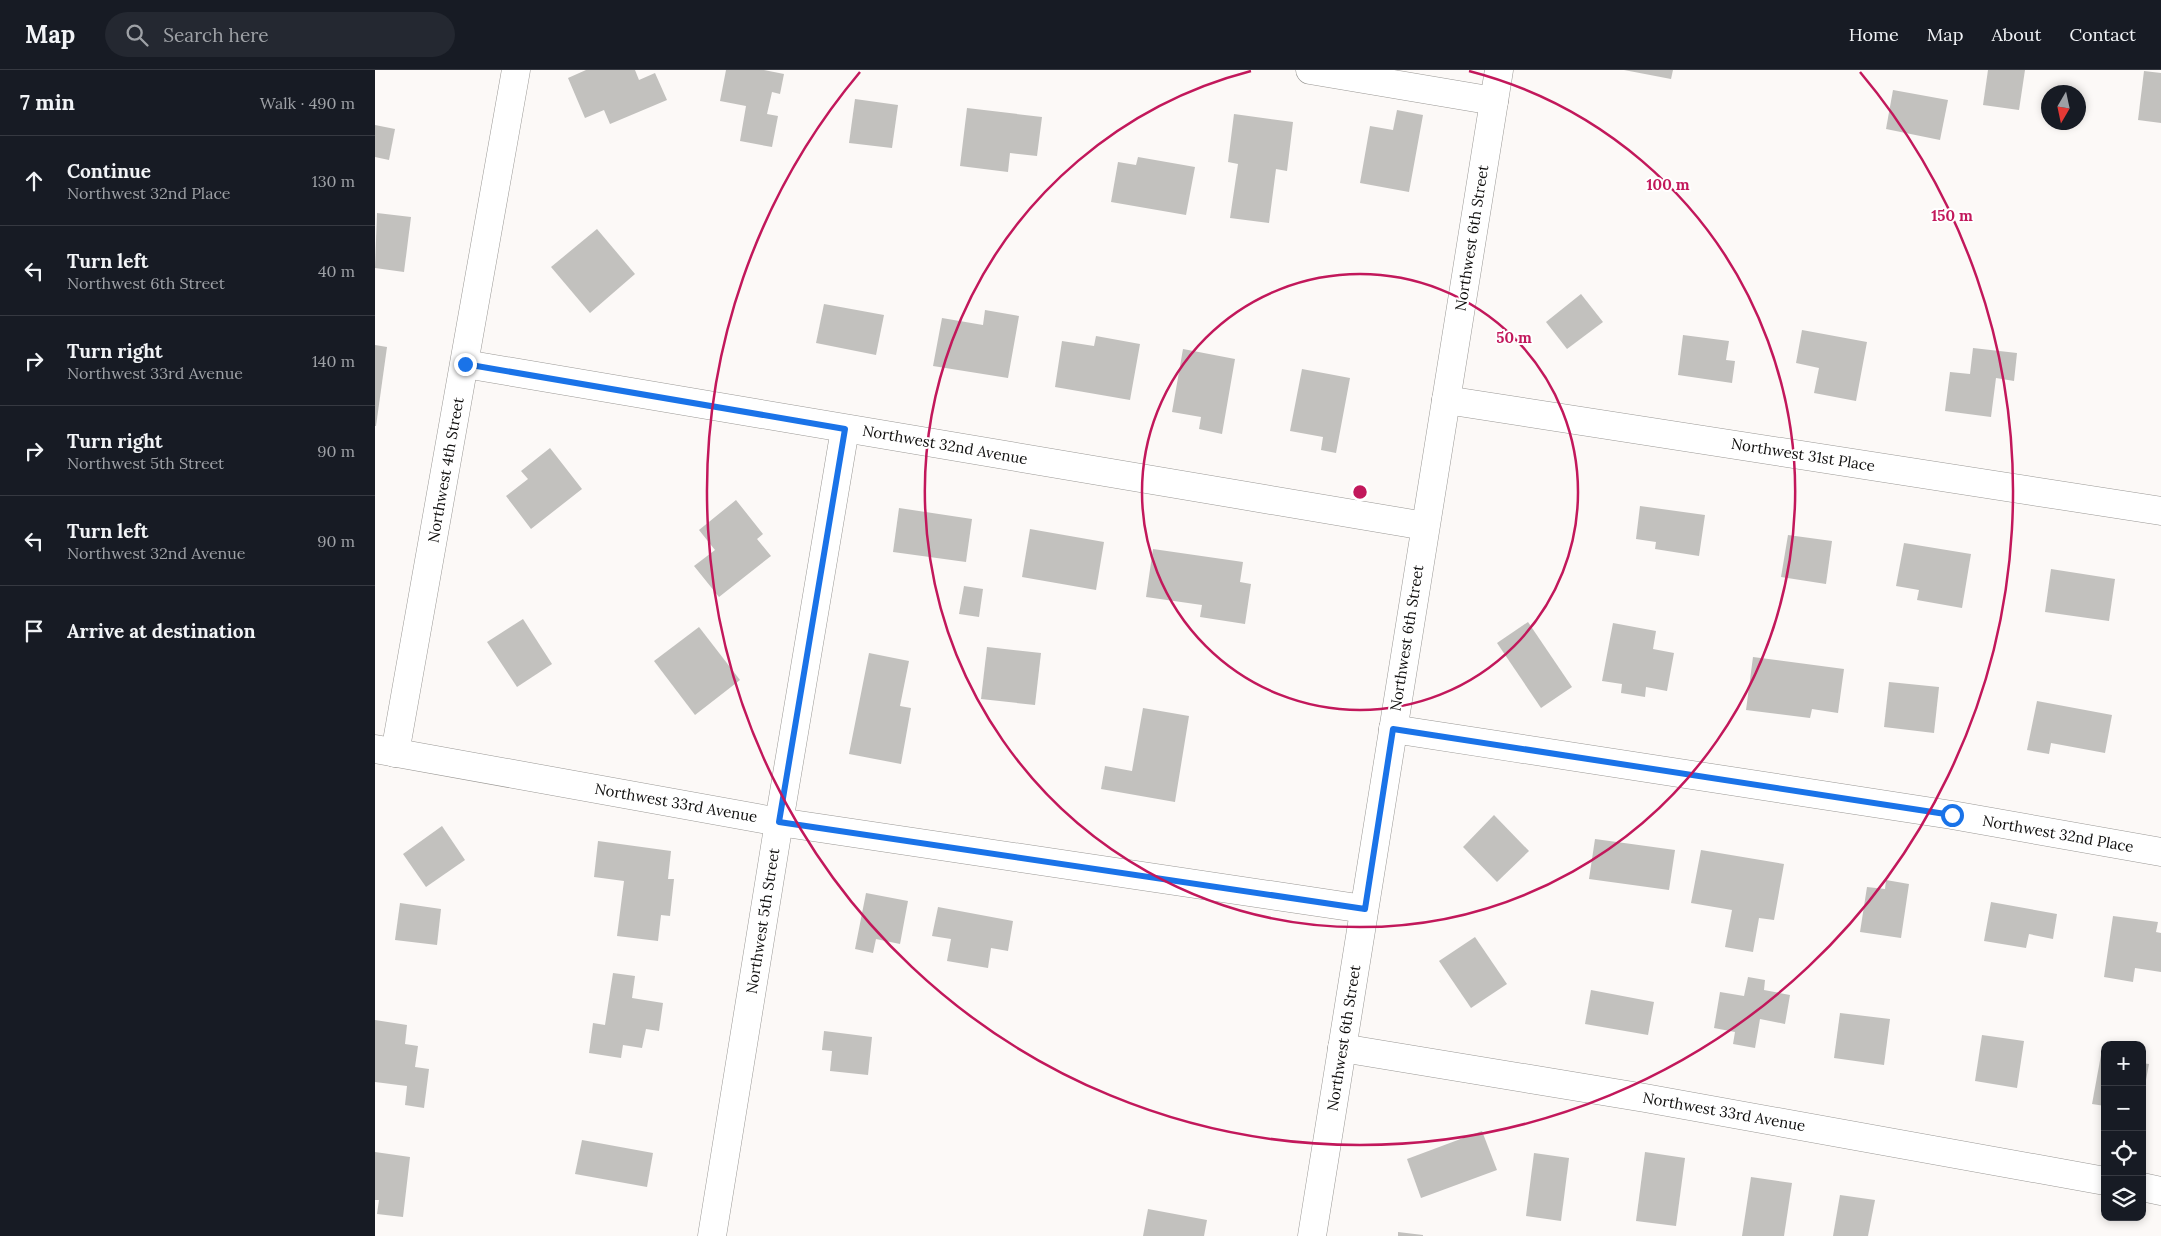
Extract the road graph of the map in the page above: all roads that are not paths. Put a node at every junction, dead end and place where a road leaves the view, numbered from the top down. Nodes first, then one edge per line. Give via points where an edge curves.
1 (516, 70) edge
2 (1310, 70) edge
3 (1499, 70) edge
4 (1494, 101) junction
5 (465, 364) junction
6 (1446, 400) junction
7 (845, 429) junction
8 (2161, 511) edge
9 (1425, 526) junction
10 (1393, 729) junction
11 (385, 751) edge
12 (779, 822) junction
13 (2161, 852) edge
14 (1365, 909) junction
15 (1342, 1048) junction
16 (2101, 1180) edge
17 (2146, 1188) edge
18 (2161, 1191) edge
19 (712, 1236) edge
20 (1313, 1236) edge

1 - 5 street, Northwest 4th Street
2 - 4 street
3 - 4 street, Northwest 6th Street
4 - 6 street, Northwest 6th Street
5 - 7 street, Northwest 32nd Avenue
5 - 11 street, Northwest 4th Street
6 - 8 street, Northwest 31st Place
6 - 9 street, Northwest 6th Street
7 - 9 street, Northwest 32nd Avenue
7 - 12 street, Northwest 5th Street
9 - 10 street, Northwest 6th Street
10 - 13 street, Northwest 32nd Place via 1952,815
10 - 14 street, Northwest 6th Street
11 - 12 street, Northwest 33rd Avenue
12 - 14 street, Northwest 33rd Avenue
12 - 19 street, Northwest 5th Street
14 - 15 street, Northwest 6th Street
15 - 16 street, Northwest 33rd Avenue via 1645,1098
15 - 20 street, Northwest 6th Street
17 - 18 street

